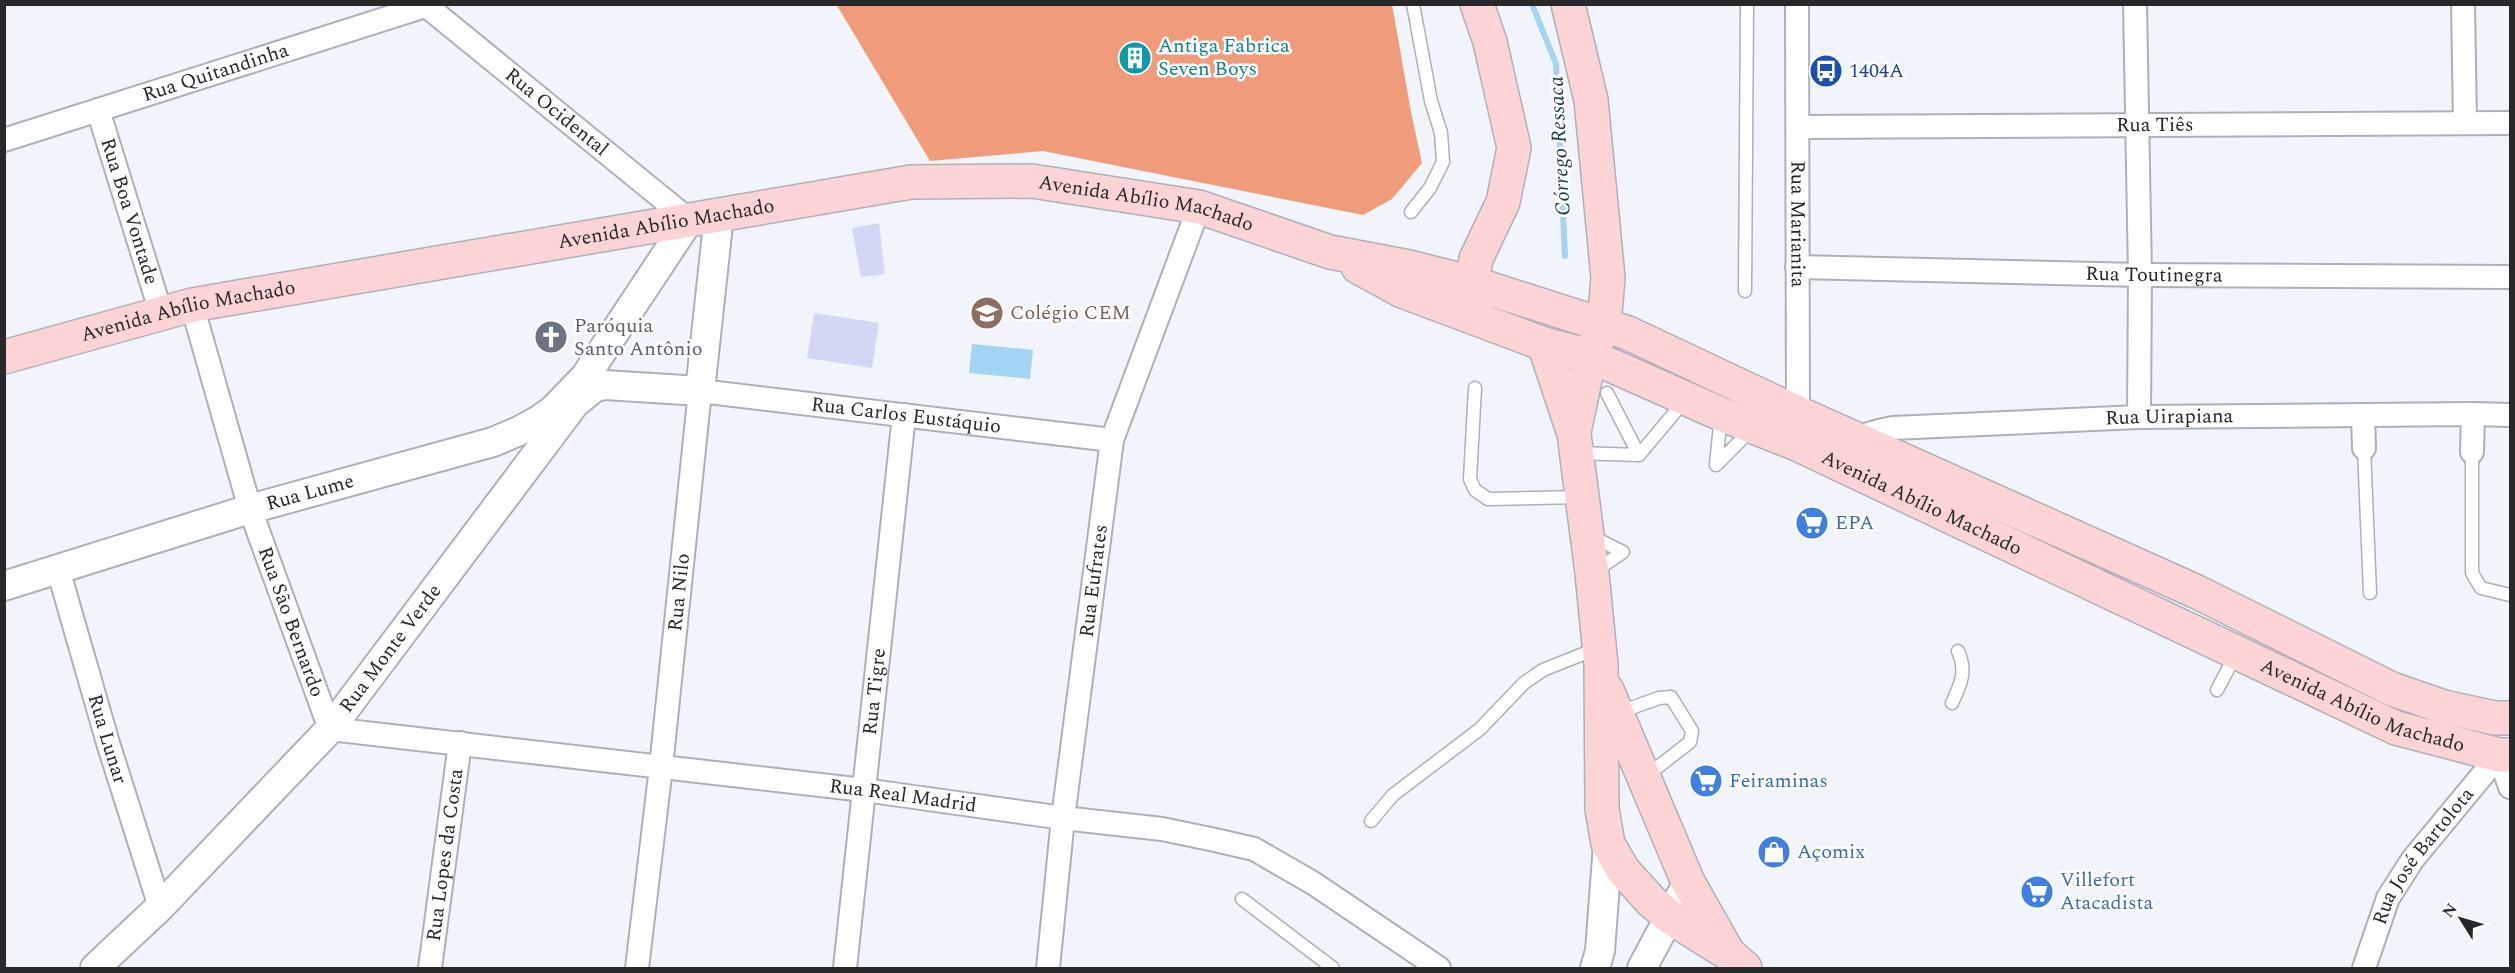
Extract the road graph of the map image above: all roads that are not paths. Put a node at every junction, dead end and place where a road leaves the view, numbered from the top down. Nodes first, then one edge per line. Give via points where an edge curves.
1 (1413, 4) edge
2 (1477, 4) edge
3 (1568, 4) edge
4 (1747, 4) edge
5 (1797, 4) edge
6 (2135, 4) edge
7 (2463, 4) edge
8 (425, 5) edge
9 (98, 110) junction
10 (2465, 123) junction
11 (2511, 123) edge
12 (2138, 126) junction
13 (1799, 127) junction
14 (4, 140) edge
15 (1199, 207) junction
16 (1411, 212) dead end
17 (704, 217) junction
18 (1330, 252) junction
19 (1797, 267) junction
20 (2140, 275) junction
21 (2511, 277) edge
22 (1472, 284) junction
23 (1745, 291) dead end
24 (177, 309) junction
25 (1490, 324) junction
26 (1616, 329) junction
27 (1544, 344) junction
28 (1590, 356) junction
29 (4, 357) edge
30 (1643, 378) junction
31 (1474, 388) dead end
32 (700, 391) junction
33 (1607, 393) junction
34 (1687, 397) junction
35 (1722, 414) junction
36 (2472, 414) junction
37 (904, 415) junction
38 (2511, 415) edge
39 (2363, 416) junction
40 (2139, 417) junction
41 (1753, 427) junction
42 (1798, 428) junction
43 (1112, 441) junction
44 (1575, 443) junction
45 (2364, 448) joint
46 (2472, 452) joint
47 (1851, 453) junction
48 (1640, 455) junction
49 (1581, 497) junction
50 (250, 509) junction
51 (58, 569) junction
52 (4, 586) edge
53 (2370, 593) dead end
54 (2511, 595) edge
55 (1958, 651) dead end
56 (2237, 652) junction
57 (1600, 660) junction
58 (2217, 690) dead end
59 (1952, 703) dead end
60 (1616, 713) junction
61 (2511, 718) edge
62 (330, 729) junction
63 (460, 743) junction
64 (2505, 755) edge
65 (661, 768) junction
66 (1644, 778) junction
67 (2511, 787) edge
68 (864, 790) junction
69 (1602, 809) junction
70 (1657, 810) junction
71 (1063, 819) junction
72 (1371, 821) dead end
73 (1608, 844) junction
74 (1688, 882) junction
75 (1242, 899) dead end
76 (160, 907) junction
77 (1670, 917) junction
78 (1737, 961) edge
79 (97, 968) edge
80 (430, 969) edge
81 (637, 969) edge
82 (845, 969) edge
83 (1048, 969) edge
84 (1333, 969) edge
85 (1439, 969) edge
86 (1595, 969) edge
87 (1642, 969) edge
88 (2364, 969) edge

1 - 16 lane via 1441,134 1443,162 1430,188
2 - 22 main road via 1491,42 1514,148 1503,202 1476,259
3 - 26 main road via 1591,100
4 - 23 lane
5 - 13 street, Rua Marianita
6 - 12 street
7 - 10 street
8 - 9 street, Rua Quitandinha
8 - 17 street, Rua Ocidental
9 - 14 street, Rua Quitandinha
9 - 24 street, Rua Boa Vontade
10 - 11 street, Rua Tiês
10 - 12 street, Rua Tiês
12 - 13 street, Rua Tiês
12 - 20 street
13 - 19 street, Rua Marianita
15 - 17 main road, Avenida Abílio Machado via 1032,181 911,182
15 - 18 main road, Avenida Abílio Machado
15 - 43 street, Rua Eufrates
17 - 24 main road, Avenida Abílio Machado
17 - 32 street, Rua Nilo
17 - 50 street, Rua Lume via 594,365 553,410 493,442
18 - 22 main road, Avenida Abílio Machado
18 - 25 main road, Avenida Abílio Machado via 1402,291
19 - 20 street, Rua Toutinegra
19 - 42 street, Rua Marianita
20 - 21 street, Rua Toutinegra
20 - 40 street
22 - 25 main road via 1478,311
22 - 26 main road, Avenida Abílio Machado
24 - 29 main road, Avenida Abílio Machado
24 - 50 street, Rua São Bernardo
25 - 27 main road, Avenida Abílio Machado
26 - 28 main road
26 - 42 main road, Avenida Abílio Machado
27 - 28 main road, Avenida Abílio Machado
27 - 44 main road
28 - 30 main road, Avenida Abílio Machado
28 - 44 main road
30 - 33 main road
30 - 34 main road, Avenida Abílio Machado
31 - 49 lane via 1470,479 1475,490 1488,499
32 - 37 street, Rua Carlos Eustáquio
32 - 62 street, Rua Monte Verde via 605,385 595,387 575,403
32 - 65 street, Rua Nilo
33 - 44 main road via 1595,402
33 - 48 lane
34 - 35 main road, Avenida Abílio Machado
34 - 48 lane
35 - 41 main road, Avenida Abílio Machado
35 - 41 lane via 1716,465
36 - 38 street, Rua Uirapiana
36 - 39 street, Rua Uirapiana
36 - 46 street
37 - 43 street, Rua Carlos Eustáquio
37 - 68 street, Rua Tigre
39 - 40 street, Rua Uirapiana
39 - 45 street
40 - 47 street, Rua Uirapiana via 1893,428 1871,432
41 - 42 main road, Avenida Abílio Machado
42 - 47 main road, Avenida Abílio Machado
43 - 71 street, Rua Eufrates
44 - 48 lane
44 - 49 main road
45 - 53 lane
46 - 54 lane via 2472,573 2481,588
47 - 56 main road, Avenida Abílio Machado
47 - 61 main road, Avenida Abílio Machado via 2195,591 2392,689 2444,707
49 - 57 main road
50 - 51 street, Rua Lume
50 - 62 street, Rua São Bernardo
51 - 52 street, Rua Lume
51 - 76 street, Rua Lunar
55 - 59 lane via 1964,664 1962,682
56 - 58 lane
56 - 64 main road, Avenida Abílio Machado via 2396,728
57 - 60 main road
57 - 69 main road
57 - 72 lane via 1543,670 1524,683 1480,729 1393,795
60 - 66 main road
60 - 66 lane via 1671,697 1692,731 1690,742
62 - 63 street, Rua Real Madrid
62 - 76 street, Rua Monte Verde
63 - 65 street, Rua Real Madrid
63 - 80 street, Rua Lopes da Costa
64 - 67 street
64 - 88 street, Rua José Bartolota via 2414,860 2388,898
65 - 68 street, Rua Real Madrid
65 - 81 street, Rua Nilo
66 - 70 main road
68 - 71 street, Rua Real Madrid
68 - 82 street, Rua Tigre
69 - 70 main road via 1629,801
69 - 73 main road
70 - 74 main road
71 - 83 street, Rua Eufrates
71 - 85 street, Rua Real Madrid via 1162,829 1254,849 1313,883
73 - 77 main road via 1635,885
73 - 86 street via 1600,951
74 - 77 street
74 - 78 main road
75 - 84 lane
76 - 79 street, Rua Monte Verde
77 - 78 main road
77 - 87 street

